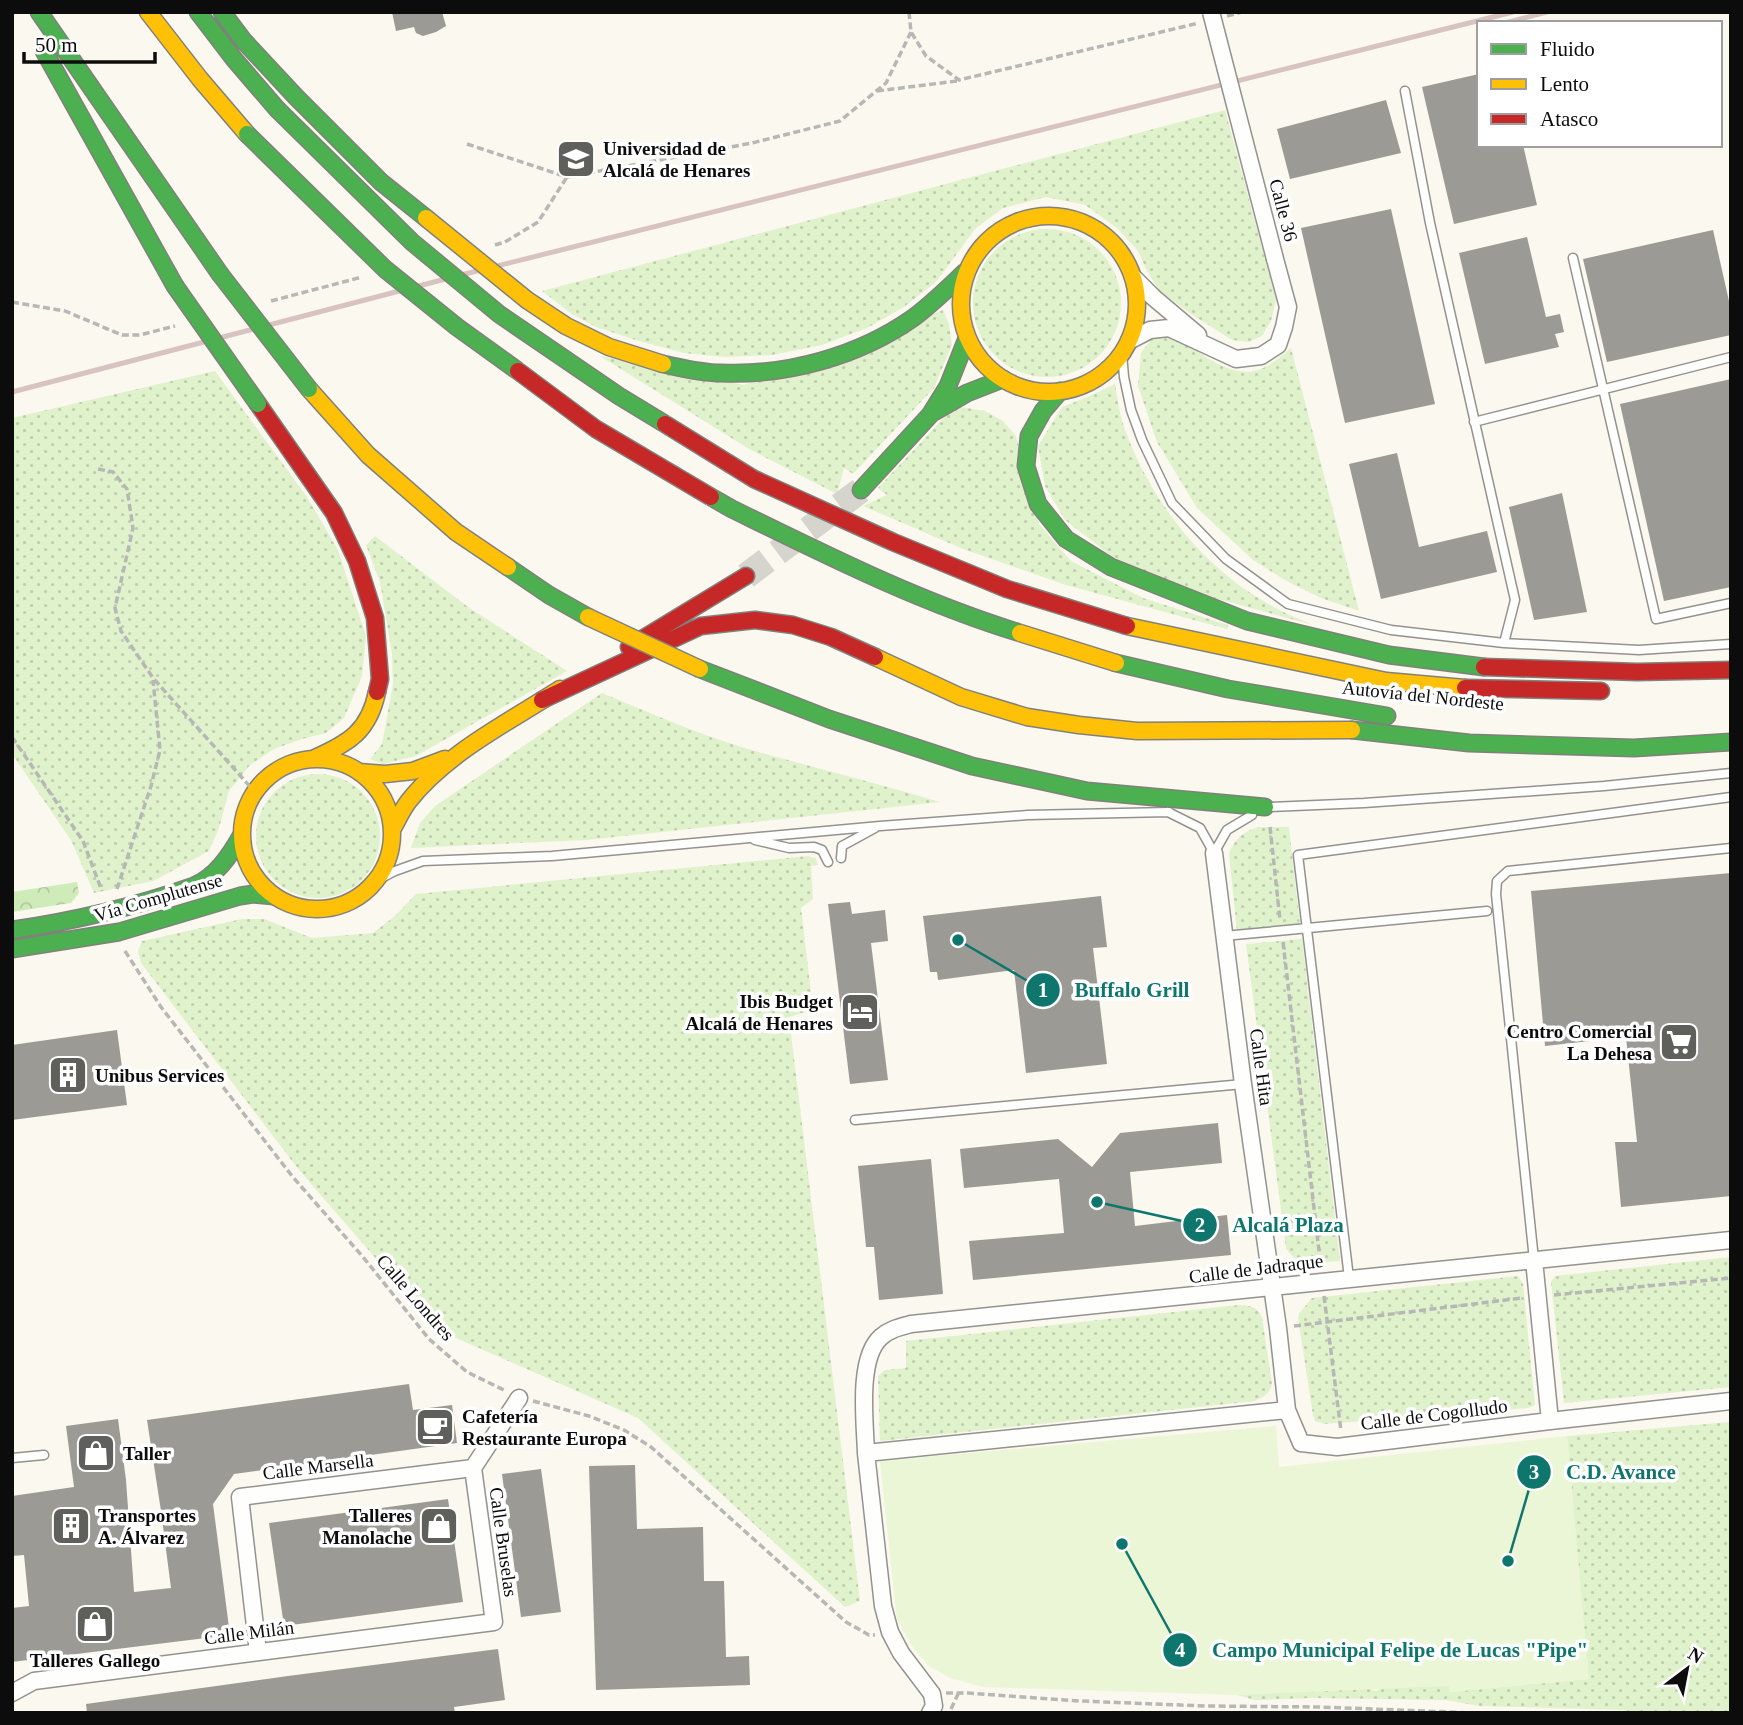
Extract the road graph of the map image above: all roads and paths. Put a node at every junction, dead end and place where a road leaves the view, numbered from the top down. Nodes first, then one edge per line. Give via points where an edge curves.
1 (39, 12) edge
2 (148, 12) edge
3 (198, 12) edge
4 (222, 12) edge
5 (909, 12) edge
6 (1242, 12) edge
7 (1210, 18) edge
8 (911, 32) junction
9 (33, 34) dead end
10 (281, 57) dead end
11 (959, 80) junction
12 (877, 91) junction
13 (1405, 92) dead end
14 (300, 93) junction
15 (467, 144) dead end
16 (567, 177) junction
17 (492, 246) dead end
18 (1573, 258) dead end
19 (965, 272) junction
20 (374, 275) dead end
21 (1133, 277) junction
22 (269, 301) dead end
23 (12, 302) edge
24 (179, 325) dead end
25 (967, 338) junction
26 (1210, 345) junction
27 (1126, 347) junction
28 (1731, 357) edge
29 (1003, 379) junction
30 (1603, 389) junction
31 (1060, 391) junction
32 (930, 415) junction
33 (1474, 422) junction
34 (98, 469) dead end
35 (861, 490) tunnel mouth
36 (746, 576) tunnel mouth
37 (1731, 603) edge
38 (1504, 643) junction
39 (1731, 644) edge
40 (1731, 670) edge
41 (153, 678) junction
42 (1622, 692) dead end
43 (542, 700) junction
44 (1404, 718) dead end
45 (12, 737) edge
46 (1731, 741) edge
47 (456, 755) junction
48 (315, 758) junction
49 (359, 772) junction
50 (1731, 773) edge
51 (254, 791) junction
52 (1731, 797) edge
53 (1266, 807) junction
54 (1196, 811) dead end
55 (1168, 812) junction
56 (1182, 812) dead end
57 (880, 826) junction
58 (393, 830) junction
59 (241, 836) junction
60 (748, 838) junction
61 (1731, 848) edge
62 (1214, 853) junction
63 (841, 858) dead end
64 (828, 862) dead end
65 (376, 881) junction
66 (274, 896) junction
67 (110, 911) junction
68 (1487, 911) dead end
69 (1307, 929) junction
70 (12, 930) edge
71 (1282, 931) junction
72 (119, 932) junction
73 (1224, 936) junction
74 (12, 949) edge
75 (1243, 1084) junction
76 (855, 1120) dead end
77 (1731, 1240) edge
78 (1534, 1260) junction
79 (1349, 1278) junction
80 (1731, 1278) edge
81 (1323, 1281) junction
82 (1272, 1287) junction
83 (1538, 1296) junction
84 (1328, 1322) junction
85 (1278, 1328) junction
86 (519, 1398) junction
87 (1731, 1401) edge
88 (1287, 1410) junction
89 (1550, 1421) junction
90 (1343, 1447) junction
91 (866, 1452) junction
92 (44, 1455) dead end
93 (12, 1458) edge
94 (473, 1468) junction
95 (494, 1622) joint
96 (890, 1633) junction
97 (258, 1652) junction
98 (12, 1693) edge
99 (959, 1693) junction
100 (932, 1694) junction
101 (930, 1713) edge
102 (947, 1713) edge
103 (1476, 1713) edge

1 - 53 main road, bridge via 220,274 309,389 368,455 456,532 549,596 700,669 829,719 972,766 1087,791
2 - 44 main road, Autovía del Nordeste, bridge via 247,134 385,269 596,429 732,509 876,579 994,625 1116,663 1228,689
3 - 42 main road, Autovía del Nordeste, bridge via 277,109 412,242 499,314 619,396 754,479 1007,589 1127,626 1386,681 1474,689
4 - 14 main road via 243,40
5 - 8 path
6 - 7 path
7 - 11 path
7 - 26 street, Calle 36, bridge via 1288,307 1278,345 1261,356 1237,359
8 - 11 path via 926,56
8 - 12 path via 886,83
9 - 48 main road, bridge via 175,286 334,513 357,561 375,618 380,679 375,703 365,725 342,746
10 - 14 main road
11 - 12 path
12 - 16 path via 840,121 752,143
13 - 33 lane
14 - 19 main road, bridge via 426,218 527,300 609,347 663,364 734,373 803,365 852,350 896,329
15 - 16 path
16 - 17 path via 538,222
18 - 30 lane
19 - 21 main road via 979,249 999,230 1024,219 1051,215 1078,220 1102,233 1121,253
19 - 25 main road via 960,294
20 - 22 path
21 - 26 street, Calle 36
21 - 27 main road via 1136,320
23 - 24 path via 65,311 122,335
25 - 29 main road via 981,361
25 - 32 main road via 948,386
26 - 27 street, Calle 36 via 1170,328 1150,330
27 - 31 main road via 1105,372 1084,385
27 - 38 lane via 1124,377 1142,440 1172,503 1226,559 1289,604 1391,630
28 - 30 lane
29 - 31 main road via 1021,388
29 - 32 main road via 959,396
30 - 33 lane
30 - 37 lane via 1656,619
31 - 40 main road via 1029,436 1026,466 1038,504 1066,539 1111,567 1247,621 1389,655 1476,667
32 - 35 main road
33 - 38 lane via 1515,600
34 - 41 path via 113,472 127,489 133,528 115,608 121,631
36 - 43 main road
38 - 39 lane via 1639,650
41 - 51 path
41 - 67 path via 160,750
43 - 46 main road via 701,626 755,621 793,625 831,637 961,697 1027,717 1137,731 1356,730 1469,743 1634,748
43 - 47 main road
45 - 67 path via 83,841
47 - 49 main road via 413,771
47 - 58 main road via 407,803
48 - 49 main road
48 - 51 main road via 271,774
49 - 58 main road via 383,797
50 - 53 lane via 1604,786
51 - 59 main road via 244,813
52 - 69 lane via 1298,855
53 - 54 lane
53 - 62 lane via 1227,830
53 - 71 path
55 - 56 lane
55 - 57 lane via 1028,815
55 - 62 lane, Calle Hita via 1199,828
57 - 60 lane
57 - 63 lane via 842,846
58 - 65 main road via 386,865
59 - 66 main road via 257,880
59 - 67 main road, Vía Complutense via 226,863 202,883
60 - 64 lane via 789,848 814,847 822,850
60 - 65 lane via 552,856 423,861
61 - 78 lane via 1508,871 1497,881
62 - 73 street, Calle Hita
65 - 66 main road via 352,901 320,910 304,909
66 - 72 main road, Vía Complutense via 240,896
67 - 70 main road, Vía Complutense
68 - 69 lane
69 - 71 lane
69 - 79 lane
71 - 73 lane
71 - 81 path
72 - 74 main road, Vía Complutense
72 - 86 path, Calle Londres via 123,947 161,1007 292,1176 429,1339 467,1372
73 - 75 street, Calle Hita
75 - 76 lane
75 - 82 street, Calle Hita
77 - 78 street, Calle de Jadraque
78 - 79 street, Calle de Jadraque
78 - 83 street
79 - 81 street, Calle de Jadraque
80 - 83 path
81 - 82 street, Calle de Jadraque
81 - 84 path
82 - 85 street, Calle de Cogolludo
82 - 91 street, Calle de Jadraque via 893,1329 879,1338 866,1370
83 - 84 path
83 - 89 street
84 - 85 path
84 - 90 path
85 - 88 street, Calle de Cogolludo
86 - 94 street
86 - 96 path, Calle Londres via 589,1416 651,1447 846,1622 869,1635
87 - 89 street, Calle de Cogolludo
88 - 90 street, Calle de Cogolludo via 1301,1443
88 - 91 street
89 - 90 street, Calle de Cogolludo
91 - 96 street, Calle de Jadraque
92 - 93 lane
94 - 95 street, Calle Bruselas
94 - 97 street, Calle Marsella via 240,1497
95 - 97 street, Calle Milán
96 - 100 street, Calle de Jadraque
97 - 98 street, Calle Milán via 34,1681
99 - 100 path
99 - 102 path
99 - 103 path via 1080,1702
100 - 101 street

